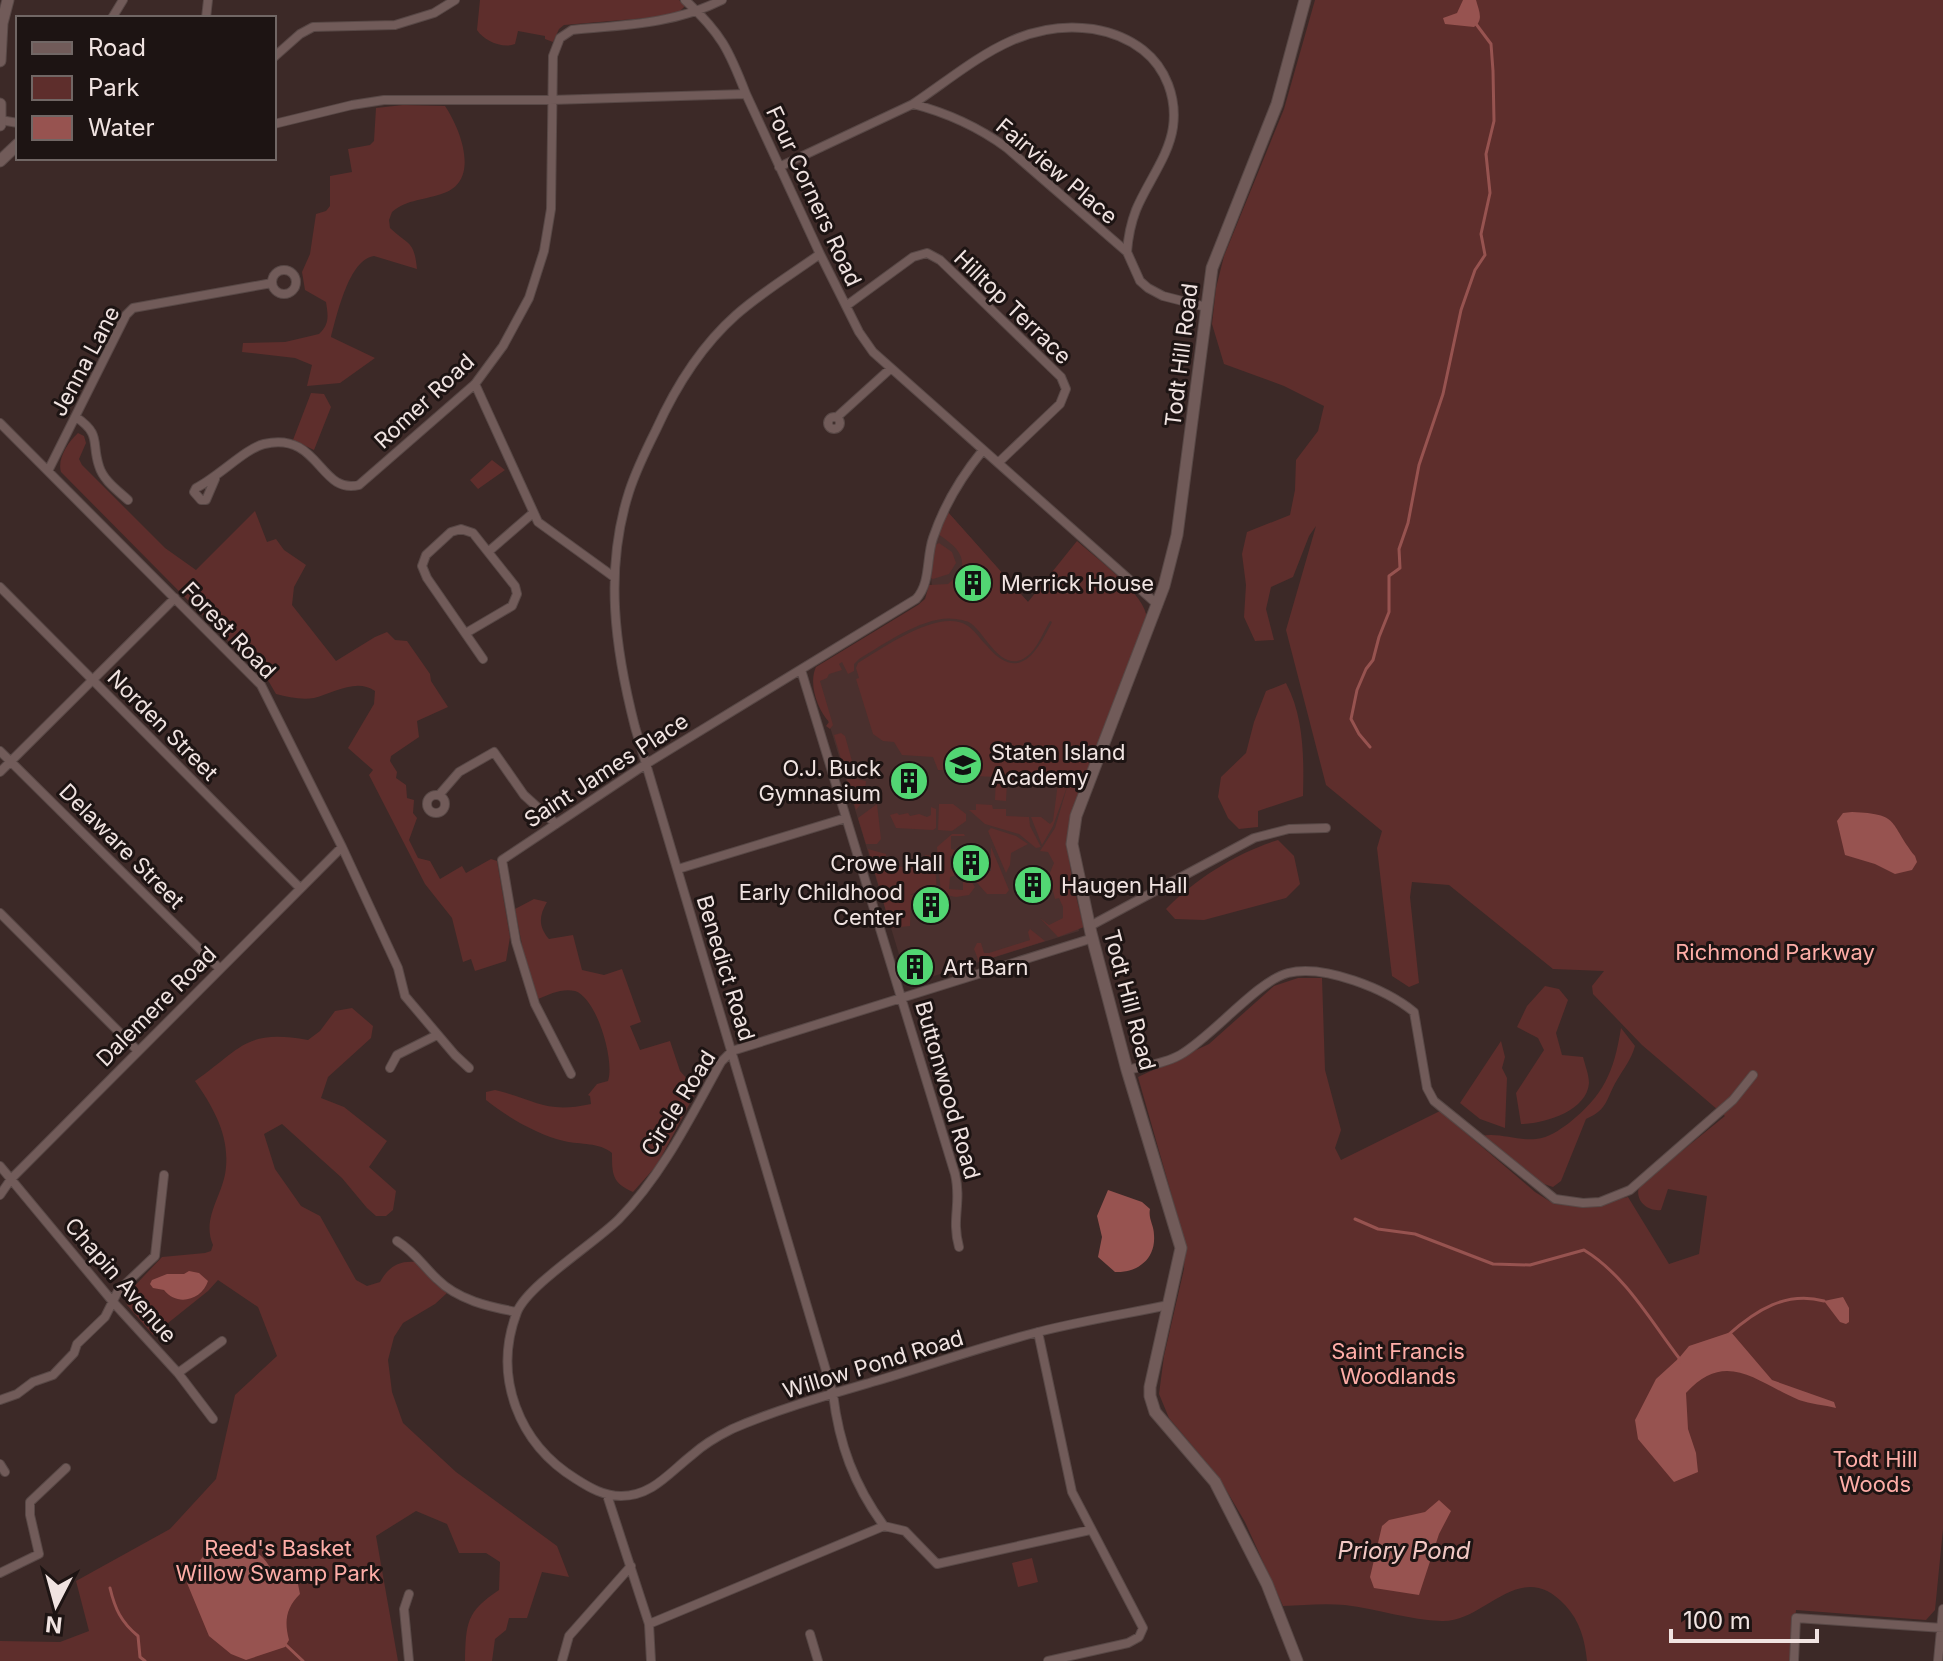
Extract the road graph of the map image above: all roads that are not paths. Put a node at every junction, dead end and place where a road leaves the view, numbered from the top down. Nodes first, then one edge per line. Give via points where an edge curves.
1 (8, 0) edge
2 (455, 0) edge
3 (685, 0) edge
4 (722, 0) edge
5 (1305, 0) edge
6 (698, 12) junction
7 (276, 55) edge
8 (0, 61) edge
9 (746, 94) junction
10 (551, 100) junction
11 (0, 104) edge
12 (913, 104) junction
13 (0, 121) edge
14 (276, 124) edge
15 (16, 146) edge
16 (0, 161) edge
17 (779, 167) junction
18 (1127, 252) junction
19 (820, 254) junction
20 (272, 283) dead end
21 (846, 306) junction
22 (1206, 307) junction
23 (890, 369) junction
24 (475, 384) junction
25 (76, 417) junction
26 (837, 417) dead end
27 (0, 423) edge
28 (983, 450) junction
29 (998, 463) junction
30 (48, 471) junction
31 (215, 479) dead end
32 (128, 500) dead end
33 (533, 513) junction
34 (488, 552) junction
35 (614, 577) junction
36 (0, 587) edge
37 (175, 598) junction
38 (1158, 605) junction
39 (466, 633) junction
40 (483, 659) dead end
41 (801, 670) junction
42 (92, 680) junction
43 (0, 751) edge
44 (11, 761) junction
45 (646, 764) junction
46 (0, 772) edge
47 (439, 795) dead end
48 (846, 818) junction
49 (556, 824) junction
50 (1326, 828) dead end
51 (342, 847) junction
52 (678, 869) junction
53 (299, 887) junction
54 (0, 913) edge
55 (1091, 932) junction
56 (219, 968) junction
57 (902, 996) junction
58 (437, 1035) junction
59 (137, 1050) junction
60 (732, 1051) junction
61 (390, 1068) dead end
62 (469, 1068) dead end
63 (1127, 1070) junction
64 (571, 1074) dead end
65 (1753, 1075) dead end
66 (0, 1166) edge
67 (164, 1175) dead end
68 (11, 1179) junction
69 (0, 1195) edge
70 (397, 1241) dead end
71 (959, 1247) dead end
72 (113, 1302) junction
73 (1169, 1305) junction
74 (517, 1312) junction
75 (1038, 1332) junction
76 (222, 1341) dead end
77 (178, 1373) junction
78 (833, 1394) junction
79 (0, 1400) edge
80 (213, 1419) dead end
81 (66, 1468) dead end
82 (607, 1495) junction
83 (884, 1526) junction
84 (1090, 1530) junction
85 (631, 1566) junction
86 (0, 1573) edge
87 (409, 1594) dead end
88 (1943, 1609) edge
89 (649, 1624) junction
90 (1942, 1628) edge
91 (810, 1634) dead end
92 (409, 1661) edge
93 (562, 1661) edge
94 (651, 1661) edge
95 (818, 1661) edge
96 (1048, 1661) edge
97 (1297, 1661) edge
98 (1794, 1661) edge
99 (1938, 1661) edge

1 - 8 street
2 - 7 street via 395,25 313,27
3 - 6 street
4 - 6 street
5 - 22 street, Todt Hill Road via 1277,104 1217,253
6 - 9 street via 717,31
6 - 10 street, Romer Road via 564,33 553,56
9 - 10 street, Four Corners Road
9 - 17 street, Four Corners Road
10 - 14 street, Four Corners Road via 384,100
10 - 24 street, Romer Road via 551,209 544,251 529,298
11 - 13 street
12 - 17 street
12 - 18 street, Fairview Place via 989,134
12 - 18 street via 1005,43 1041,29 1102,30 1136,45 1164,75 1173,126 1137,209
15 - 16 street
17 - 19 street, Four Corners Road
18 - 22 street, Fairview Place via 1148,288
19 - 21 street, Four Corners Road
19 - 35 street, Benedict Road via 736,315 683,378 628,495
20 - 25 street, Jenna Lane via 133,308
21 - 23 street, Four Corners Road via 859,332
21 - 29 street, Hilltop Terrace via 913,257 927,253 1061,377 1066,389 1060,404
22 - 38 street, Todt Hill Road via 1177,535
23 - 26 street
23 - 28 street, Four Corners Road
24 - 31 street, Romer Road via 359,485 336,483 314,457 285,443 254,447
24 - 33 street
25 - 30 street, Jenna Lane
25 - 32 street via 95,438 107,480
27 - 30 street, Forest Road
28 - 29 street, Four Corners Road
28 - 41 street, Saint James Place via 945,507 931,542 922,592
29 - 38 street, Four Corners Road
30 - 37 street, Forest Road
33 - 34 street
33 - 35 street via 547,530
34 - 39 street via 515,586 517,597 512,606
34 - 39 street via 473,533 461,529 423,560 424,572
35 - 45 street, Benedict Road via 619,661
36 - 42 street, Norden Street
37 - 42 street
37 - 51 street, Forest Road via 261,685
38 - 55 street, Todt Hill Road via 1076,816 1072,844
39 - 40 street
41 - 45 street, Saint James Place
41 - 48 street, Buttonwood Road
42 - 44 street
42 - 53 street, Norden Street
43 - 44 street, Delaware Street
44 - 46 street
44 - 56 street, Delaware Street
45 - 49 street, Saint James Place
45 - 52 street, Benedict Road
47 - 49 street via 459,772 494,752 524,795
48 - 52 street
48 - 57 street, Buttonwood Road
49 - 64 street, Saint James Place via 502,860 516,942 535,1004
50 - 55 street, Circle Road via 1289,829 1254,838
51 - 53 street, Dalemere Road
51 - 58 street, Forest Road via 398,968 405,996
52 - 60 street, Benedict Road
53 - 56 street, Dalemere Road
54 - 59 street
55 - 57 street, Circle Road
55 - 63 street, Todt Hill Road
56 - 59 street, Dalemere Road
57 - 60 street, Circle Road
57 - 71 street, Buttonwood Road via 957,1183 954,1223
58 - 61 street via 397,1055
58 - 62 street
59 - 68 street, Dalemere Road
60 - 74 street, Circle Road via 670,1154 620,1218 524,1299
60 - 78 street, Benedict Road
63 - 65 street via 1179,1056 1288,973 1345,978 1414,1012 1434,1101 1555,1199 1583,1203 1630,1190 1733,1100
63 - 73 street, Todt Hill Road via 1181,1248
66 - 68 street, Chapin Avenue
67 - 72 street via 155,1256
68 - 69 street, Dalemere Road
68 - 72 street, Chapin Avenue
70 - 74 street via 455,1292
72 - 77 street, Chapin Avenue
72 - 79 street via 53,1375
73 - 75 street, Willow Pond Road
73 - 97 street, Todt Hill Road via 1151,1402 1215,1482 1267,1584
74 - 82 street, Circle Road via 508,1381 527,1433 564,1472
75 - 78 street, Willow Pond Road
75 - 84 street via 1072,1492
76 - 77 street
77 - 80 street, Chapin Avenue
78 - 82 street, Willow Pond Road via 715,1437 645,1492
78 - 83 street, Benedict Road via 850,1469
81 - 86 street via 30,1502 39,1554
82 - 85 street
83 - 84 street, Benedict Road via 905,1531 937,1564
83 - 89 street
84 - 96 street via 1143,1628 1128,1643
85 - 89 street
85 - 93 street via 569,1636
87 - 92 street via 404,1609
88 - 90 street
89 - 94 street
90 - 98 street via 1796,1618
90 - 99 street
91 - 95 street

